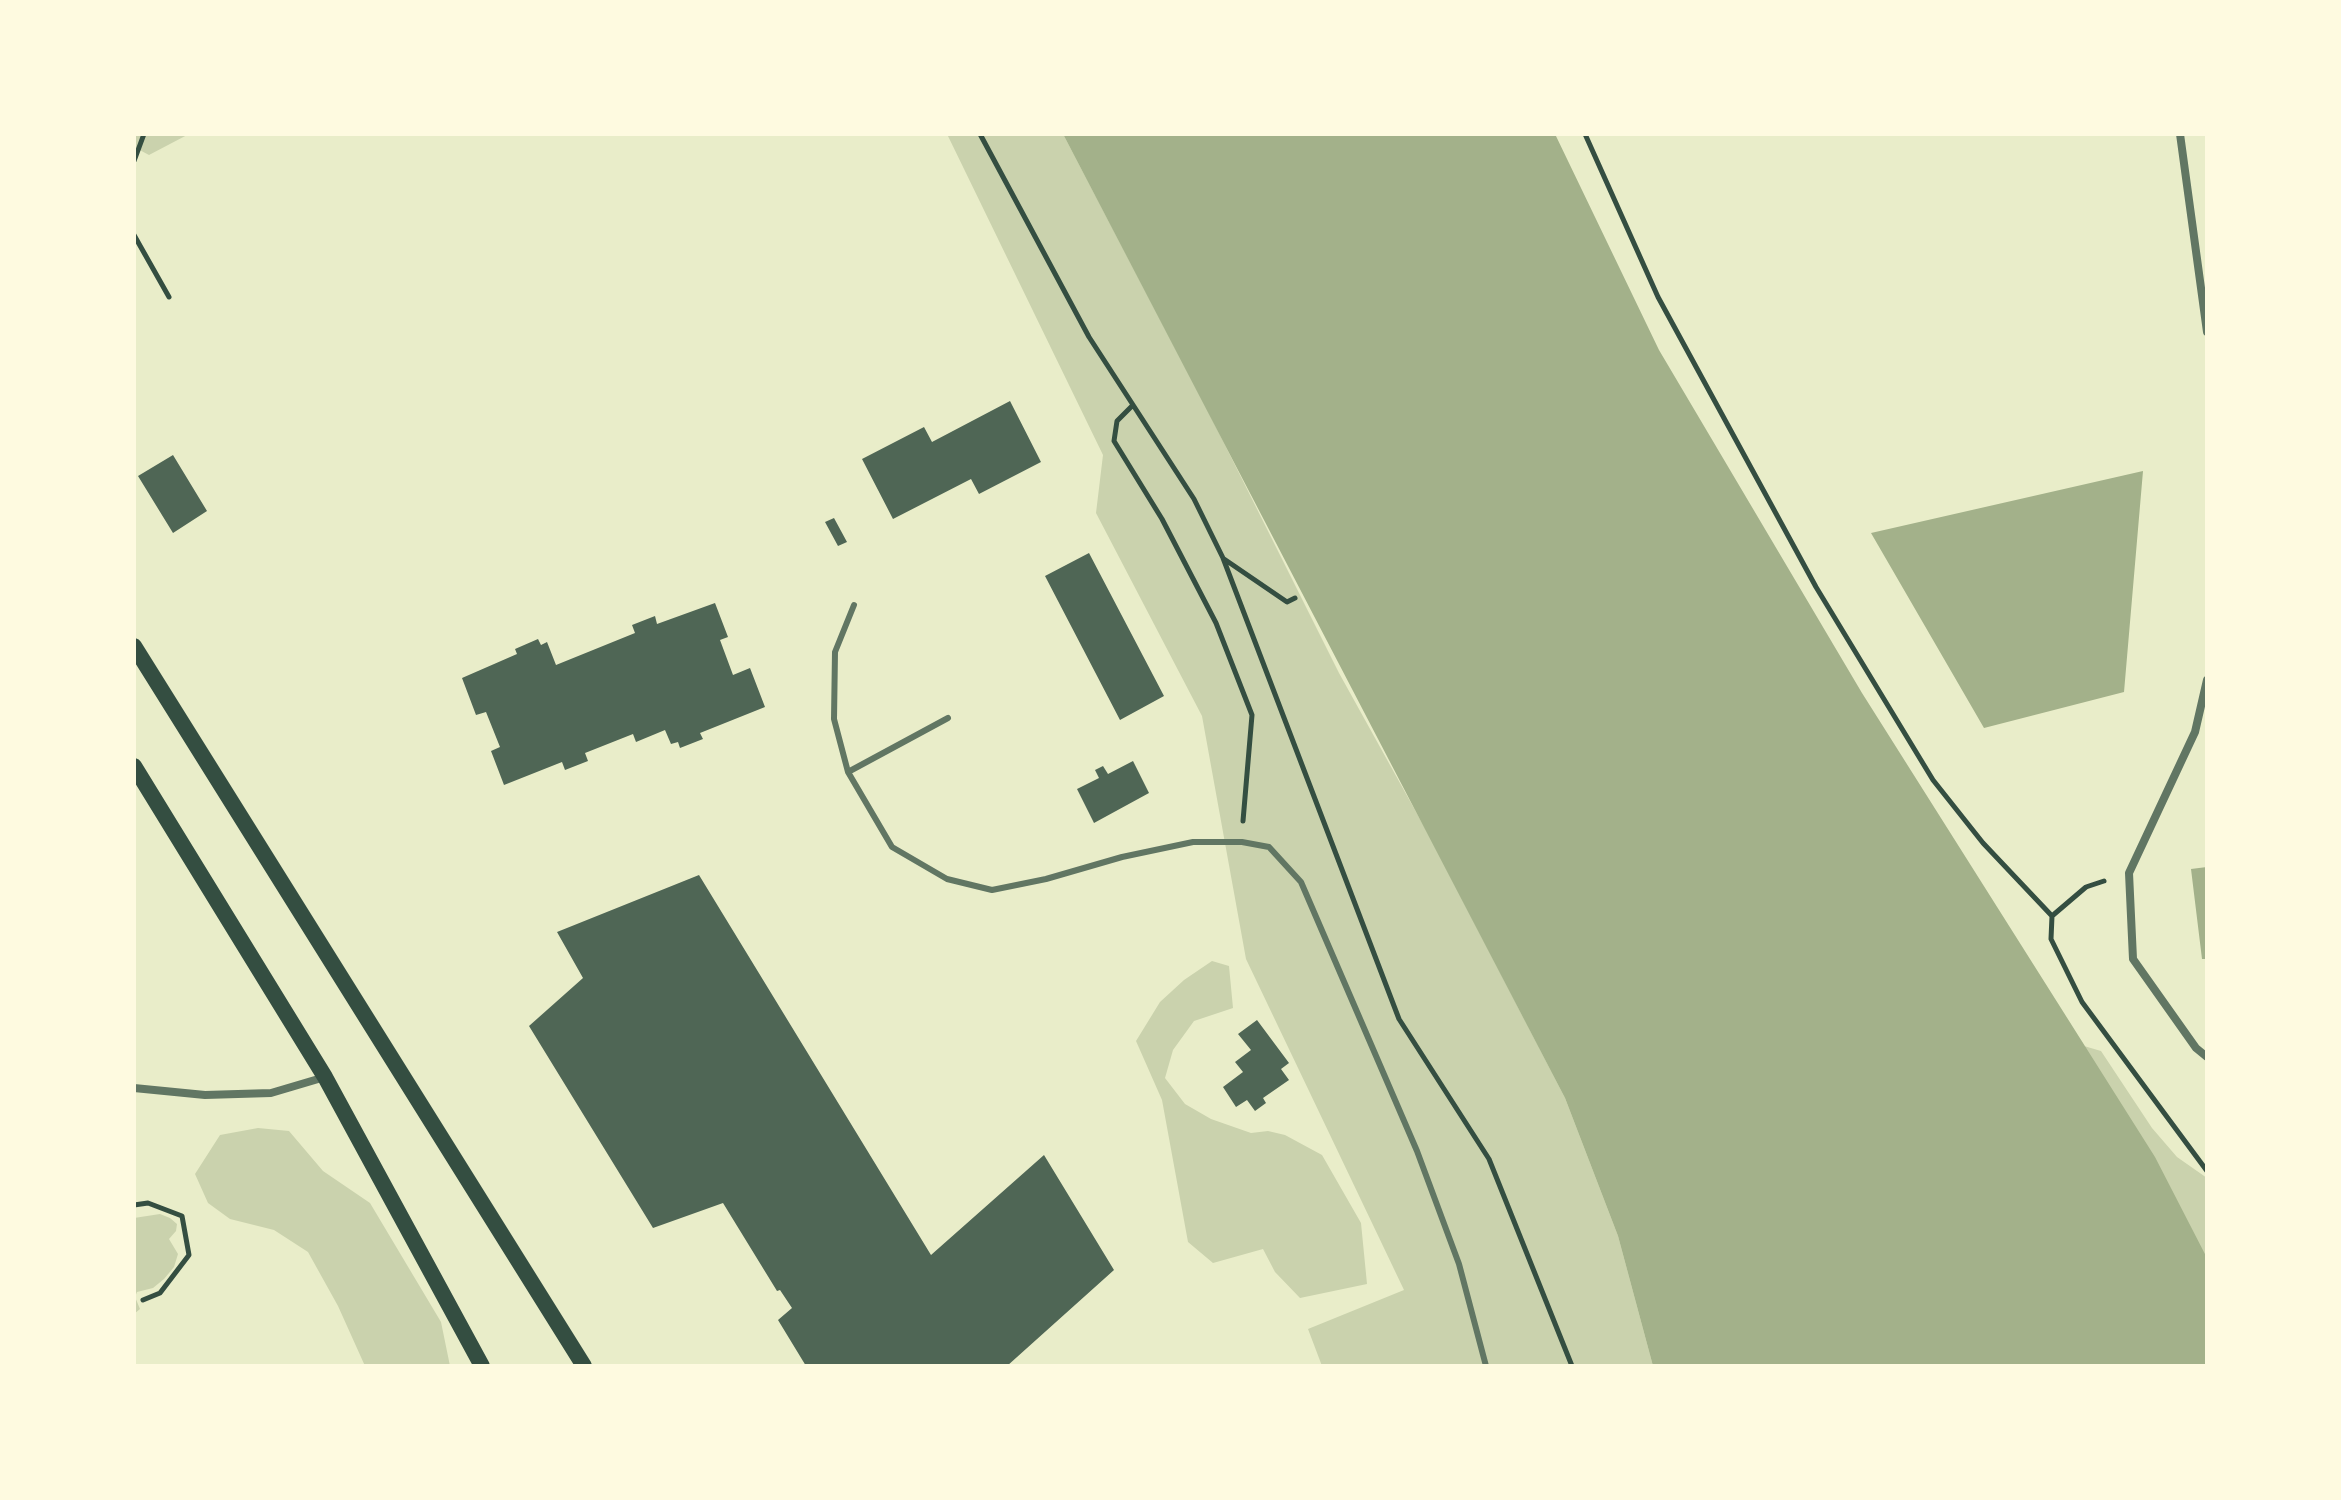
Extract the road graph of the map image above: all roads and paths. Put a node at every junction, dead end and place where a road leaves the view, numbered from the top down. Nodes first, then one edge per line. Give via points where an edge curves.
1 (144, 134) edge
2 (980, 134) edge
3 (1585, 134) edge
4 (2180, 134) edge
5 (134, 161) edge
6 (134, 235) edge
7 (169, 297) dead end
8 (2207, 332) edge
9 (1132, 406) junction
10 (1223, 558) junction
11 (1295, 598) dead end
12 (854, 605) dead end
13 (134, 646) edge
14 (2207, 680) edge
15 (948, 718) dead end
16 (134, 766) edge
17 (848, 772) junction
18 (1242, 842) junction
19 (2129, 873) junction
20 (2052, 916) junction
21 (2207, 1057) edge
22 (325, 1077) junction
23 (134, 1088) edge
24 (2207, 1171) edge
25 (134, 1205) edge
26 (143, 1300) dead end
27 (482, 1366) edge
28 (584, 1366) edge
29 (1486, 1366) edge
30 (1572, 1366) edge

1 - 5 path
2 - 9 path
3 - 20 path via 1658,297 1816,587 1933,780
4 - 8 street
6 - 7 path
9 - 10 path via 1194,499
9 - 18 path via 1117,421 1114,441 1216,623 1252,715
10 - 11 path via 1287,602
10 - 30 path via 1399,1019 1489,1159
12 - 17 lane via 835,652 834,719
13 - 28 main road
14 - 19 street via 2195,732
15 - 17 lane
16 - 22 main road
17 - 18 lane via 892,847 947,879 992,890 1193,842
18 - 29 lane via 1269,847 1301,882 1417,1151 1459,1264
19 - 20 path via 2086,887
19 - 21 street via 2133,959
20 - 24 path via 2051,939 2082,1002
22 - 23 street via 271,1093 205,1095
22 - 27 main road
25 - 26 path via 148,1203 182,1216 189,1255 160,1293

